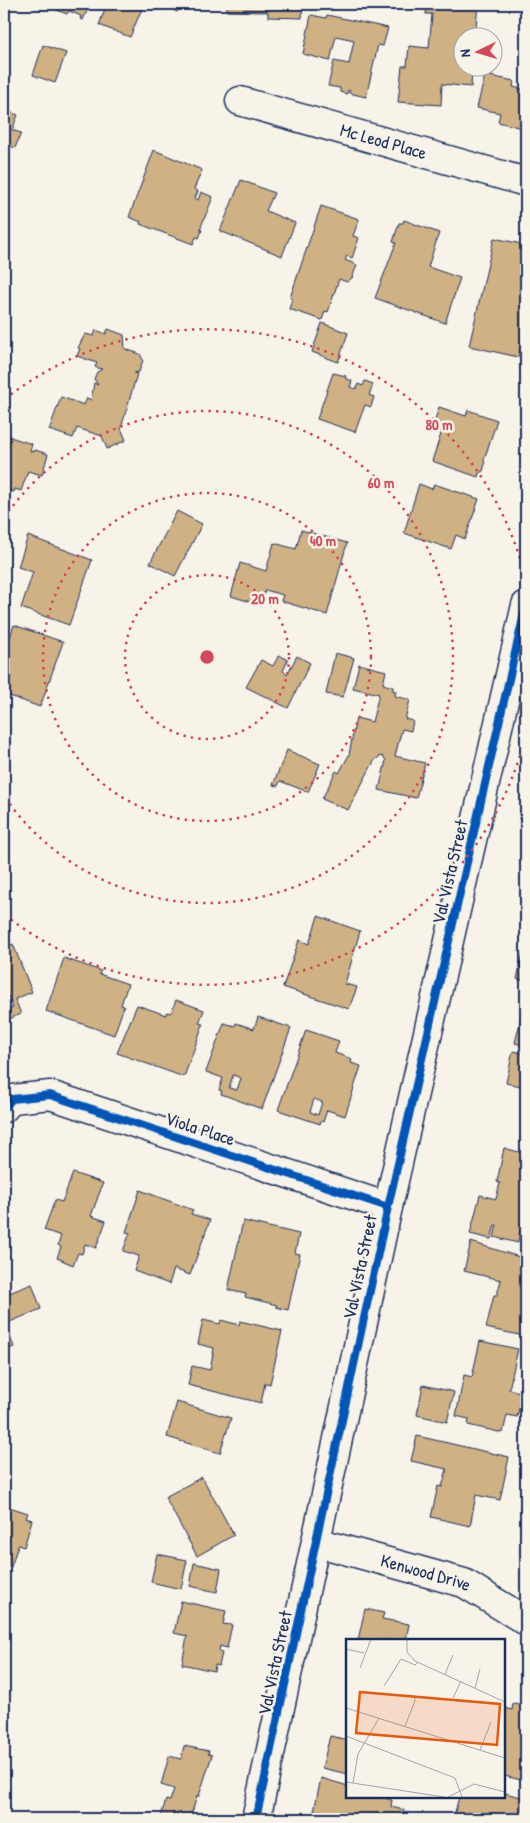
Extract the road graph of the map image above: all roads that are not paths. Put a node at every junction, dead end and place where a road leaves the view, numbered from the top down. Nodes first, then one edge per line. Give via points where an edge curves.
1 (240, 101) dead end
2 (526, 182) edge
3 (526, 605) edge
4 (4, 1108) edge
5 (388, 1207) junction
6 (316, 1542) junction
7 (526, 1621) edge
8 (256, 1819) edge

1 - 2 street, Mc Leod Place
3 - 5 street, Val Vista Street
4 - 5 street, Viola Place via 12,1099 50,1095
5 - 6 street, Val Vista Street
6 - 7 street, Kenwood Drive via 464,1583
6 - 8 street, Val Vista Street

